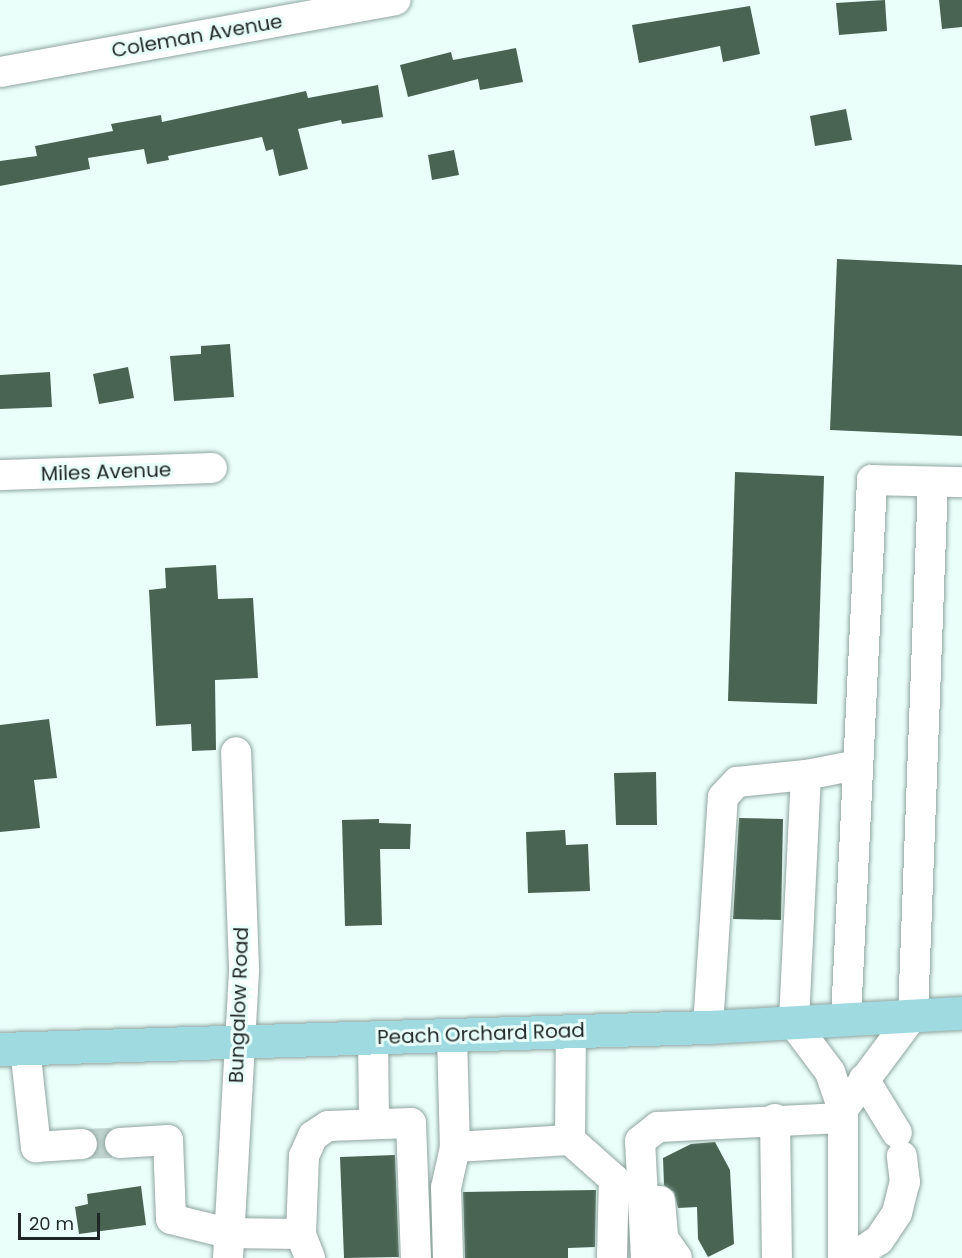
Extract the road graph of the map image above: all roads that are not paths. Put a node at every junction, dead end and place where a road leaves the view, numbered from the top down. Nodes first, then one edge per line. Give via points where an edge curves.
1 (394, 0) edge
2 (0, 72) edge
3 (212, 468) dead end
4 (0, 475) edge
5 (948, 482) edge
6 (236, 752) dead end
7 (857, 765) junction
8 (806, 775) junction
9 (962, 1013) edge
10 (913, 1015) junction
11 (846, 1018) junction
12 (794, 1024) junction
13 (708, 1028) junction
14 (571, 1031) junction
15 (452, 1035) junction
16 (373, 1037) junction
17 (239, 1040) junction
18 (13, 1049) edge
19 (864, 1079) junction
20 (842, 1114) junction
21 (774, 1119) junction
22 (374, 1123) junction
23 (570, 1140) junction
24 (455, 1147) junction
25 (120, 1151) tunnel mouth
26 (83, 1153) tunnel mouth
27 (642, 1174) junction
28 (228, 1246) edge
29 (305, 1246) edge
30 (416, 1258) edge
31 (448, 1258) edge
32 (612, 1258) edge
33 (646, 1258) edge
34 (677, 1258) edge
35 (777, 1258) edge
36 (843, 1258) edge
37 (852, 1258) edge

1 - 2 street, Coleman Avenue
3 - 4 street, Miles Avenue
5 - 7 street via 872,480
5 - 10 street
6 - 17 street, Bungalow Road via 244,968
7 - 8 street
7 - 11 street
8 - 12 street
8 - 13 street via 737,782 723,796
9 - 10 main road, Peach Orchard Road
10 - 11 main road, Peach Orchard Road
10 - 19 street
11 - 12 main road, Peach Orchard Road
12 - 13 main road, Peach Orchard Road
12 - 20 street via 830,1072
13 - 14 main road, Peach Orchard Road
14 - 15 main road, Peach Orchard Road
14 - 23 street
15 - 16 main road, Peach Orchard Road
15 - 24 street
16 - 17 main road, Peach Orchard Road
16 - 22 street
17 - 18 main road, Peach Orchard Road
17 - 28 street, Bungalow Road
18 - 26 street via 36,1147 36,1163
19 - 20 street
19 - 37 street via 899,1144 905,1182 897,1213 879,1240
20 - 21 street
20 - 36 street
21 - 27 street via 658,1127 640,1141
21 - 35 street
22 - 29 street via 328,1126 313,1136 304,1156
22 - 30 street via 411,1123
23 - 24 street
23 - 32 street via 614,1179
24 - 31 street via 446,1188
25 - 28 street via 168,1140 171,1219
27 - 33 street
27 - 34 street via 660,1201 663,1238
28 - 29 street

